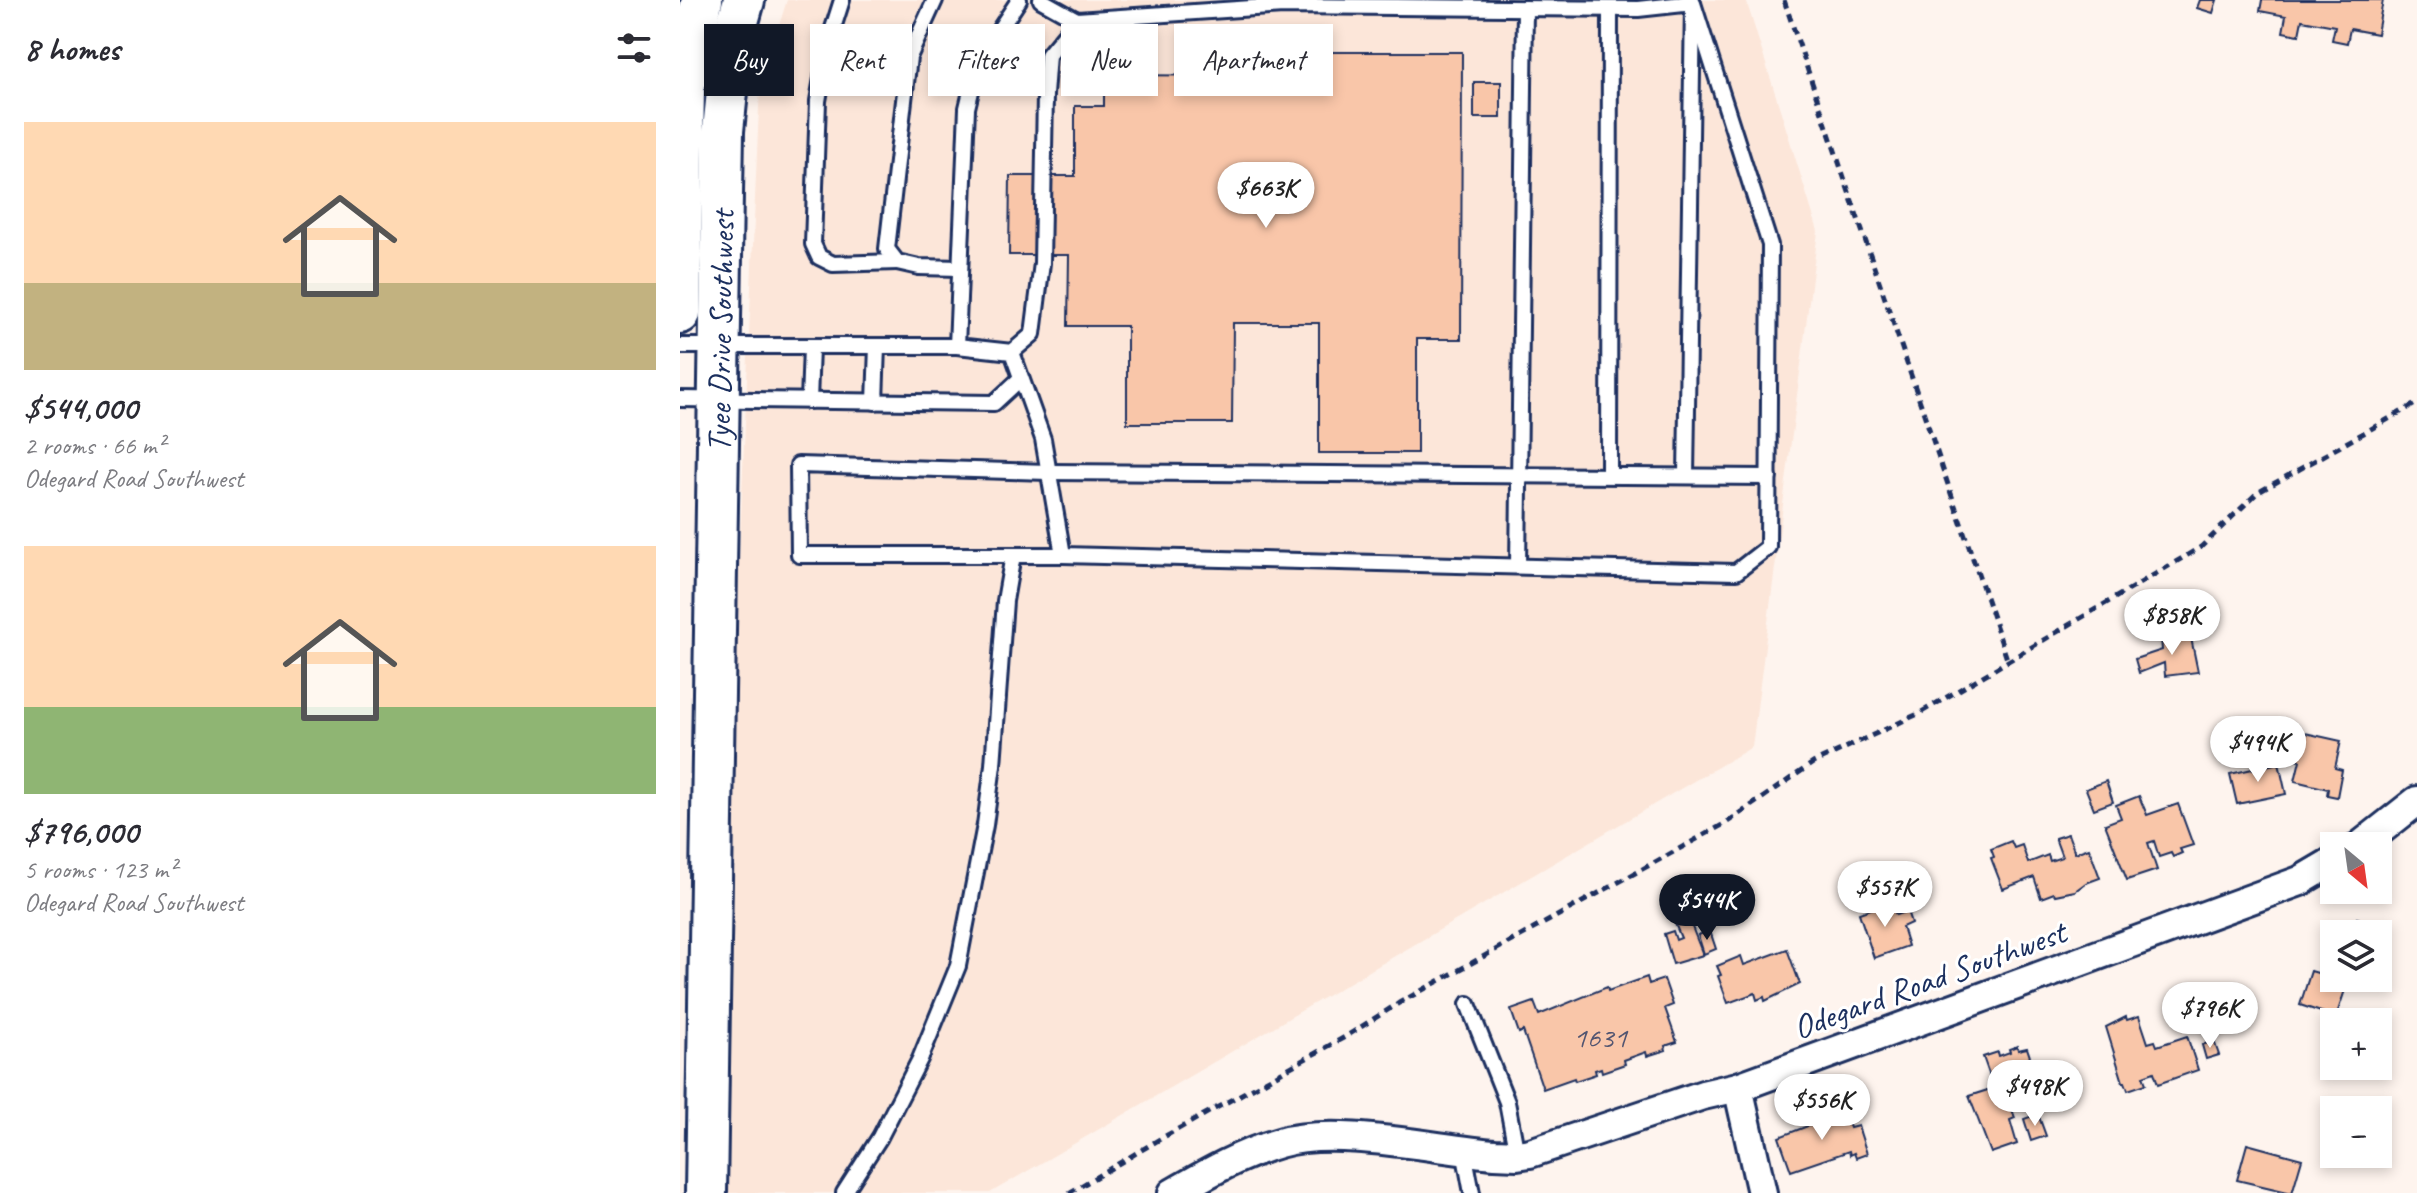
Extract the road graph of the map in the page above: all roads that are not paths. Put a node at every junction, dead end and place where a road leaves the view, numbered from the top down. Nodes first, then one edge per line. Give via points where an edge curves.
1 (702, 0) edge
2 (744, 0) edge
3 (842, 0) edge
4 (935, 0) edge
5 (1019, 0) edge
6 (1041, 0) edge
7 (1692, 2) edge
8 (1525, 8) junction
9 (1610, 9) junction
10 (1077, 20) junction
11 (897, 262) junction
12 (960, 268) junction
13 (680, 313) edge
14 (680, 346) edge
15 (877, 346) junction
16 (957, 346) junction
17 (719, 347) junction
18 (811, 347) junction
19 (1012, 352) junction
20 (1020, 379) junction
21 (699, 400) edge
22 (809, 401) junction
23 (875, 402) junction
24 (1048, 472) junction
25 (1519, 474) junction
26 (1609, 475) junction
27 (1686, 476) junction
28 (1769, 477) junction
29 (1013, 555) junction
30 (1063, 555) junction
31 (1518, 566) junction
32 (2417, 801) edge
33 (2417, 830) edge
34 (2378, 832) edge
35 (2392, 836) edge
36 (2320, 869) edge
37 (1468, 1004) dead end
38 (1738, 1087) junction
39 (1464, 1151) junction
40 (1517, 1155) junction
41 (706, 1193) edge
42 (844, 1193) edge
43 (1173, 1193) edge
44 (1472, 1193) edge
45 (1762, 1193) edge

1 - 13 street, Tyee Drive Southwest via 684,88
2 - 17 street, Tyee Drive Southwest via 732,43 723,131
3 - 11 lane via 818,101 813,244 819,257 833,264
4 - 11 lane via 909,57 887,249
5 - 12 lane via 978,62 967,108
6 - 10 lane
7 - 9 lane
7 - 27 lane
7 - 28 lane via 1770,245
8 - 9 lane
8 - 10 lane via 1283,6
8 - 25 lane
9 - 26 lane
10 - 19 lane via 1048,55 1042,263 1033,334
11 - 12 lane
12 - 16 lane
14 - 17 lane
15 - 16 lane
15 - 18 lane
15 - 23 lane
16 - 19 lane
17 - 18 lane
17 - 21 street, Tyee Drive Southwest
18 - 22 lane
19 - 20 lane
20 - 23 lane via 994,403
20 - 24 lane via 1043,439
21 - 22 lane
21 - 41 street, Tyee Drive Southwest
22 - 23 lane
24 - 25 lane
24 - 29 lane via 798,465 799,555
24 - 30 lane
25 - 26 lane
25 - 31 lane
26 - 27 lane
27 - 28 lane
28 - 31 lane via 1768,547 1736,572
29 - 30 lane
29 - 42 lane via 985,825 958,966 920,1059
30 - 31 lane
32 - 34 street
33 - 35 street
36 - 38 street, Odegard Road Southwest via 2300,881
37 - 40 lane via 1507,1102
38 - 40 street, Odegard Road Southwest
38 - 45 street
39 - 40 street, Odegard Road Southwest
39 - 43 street, Odegard Road Southwest via 1356,1137 1282,1142 1230,1160
39 - 44 lane

